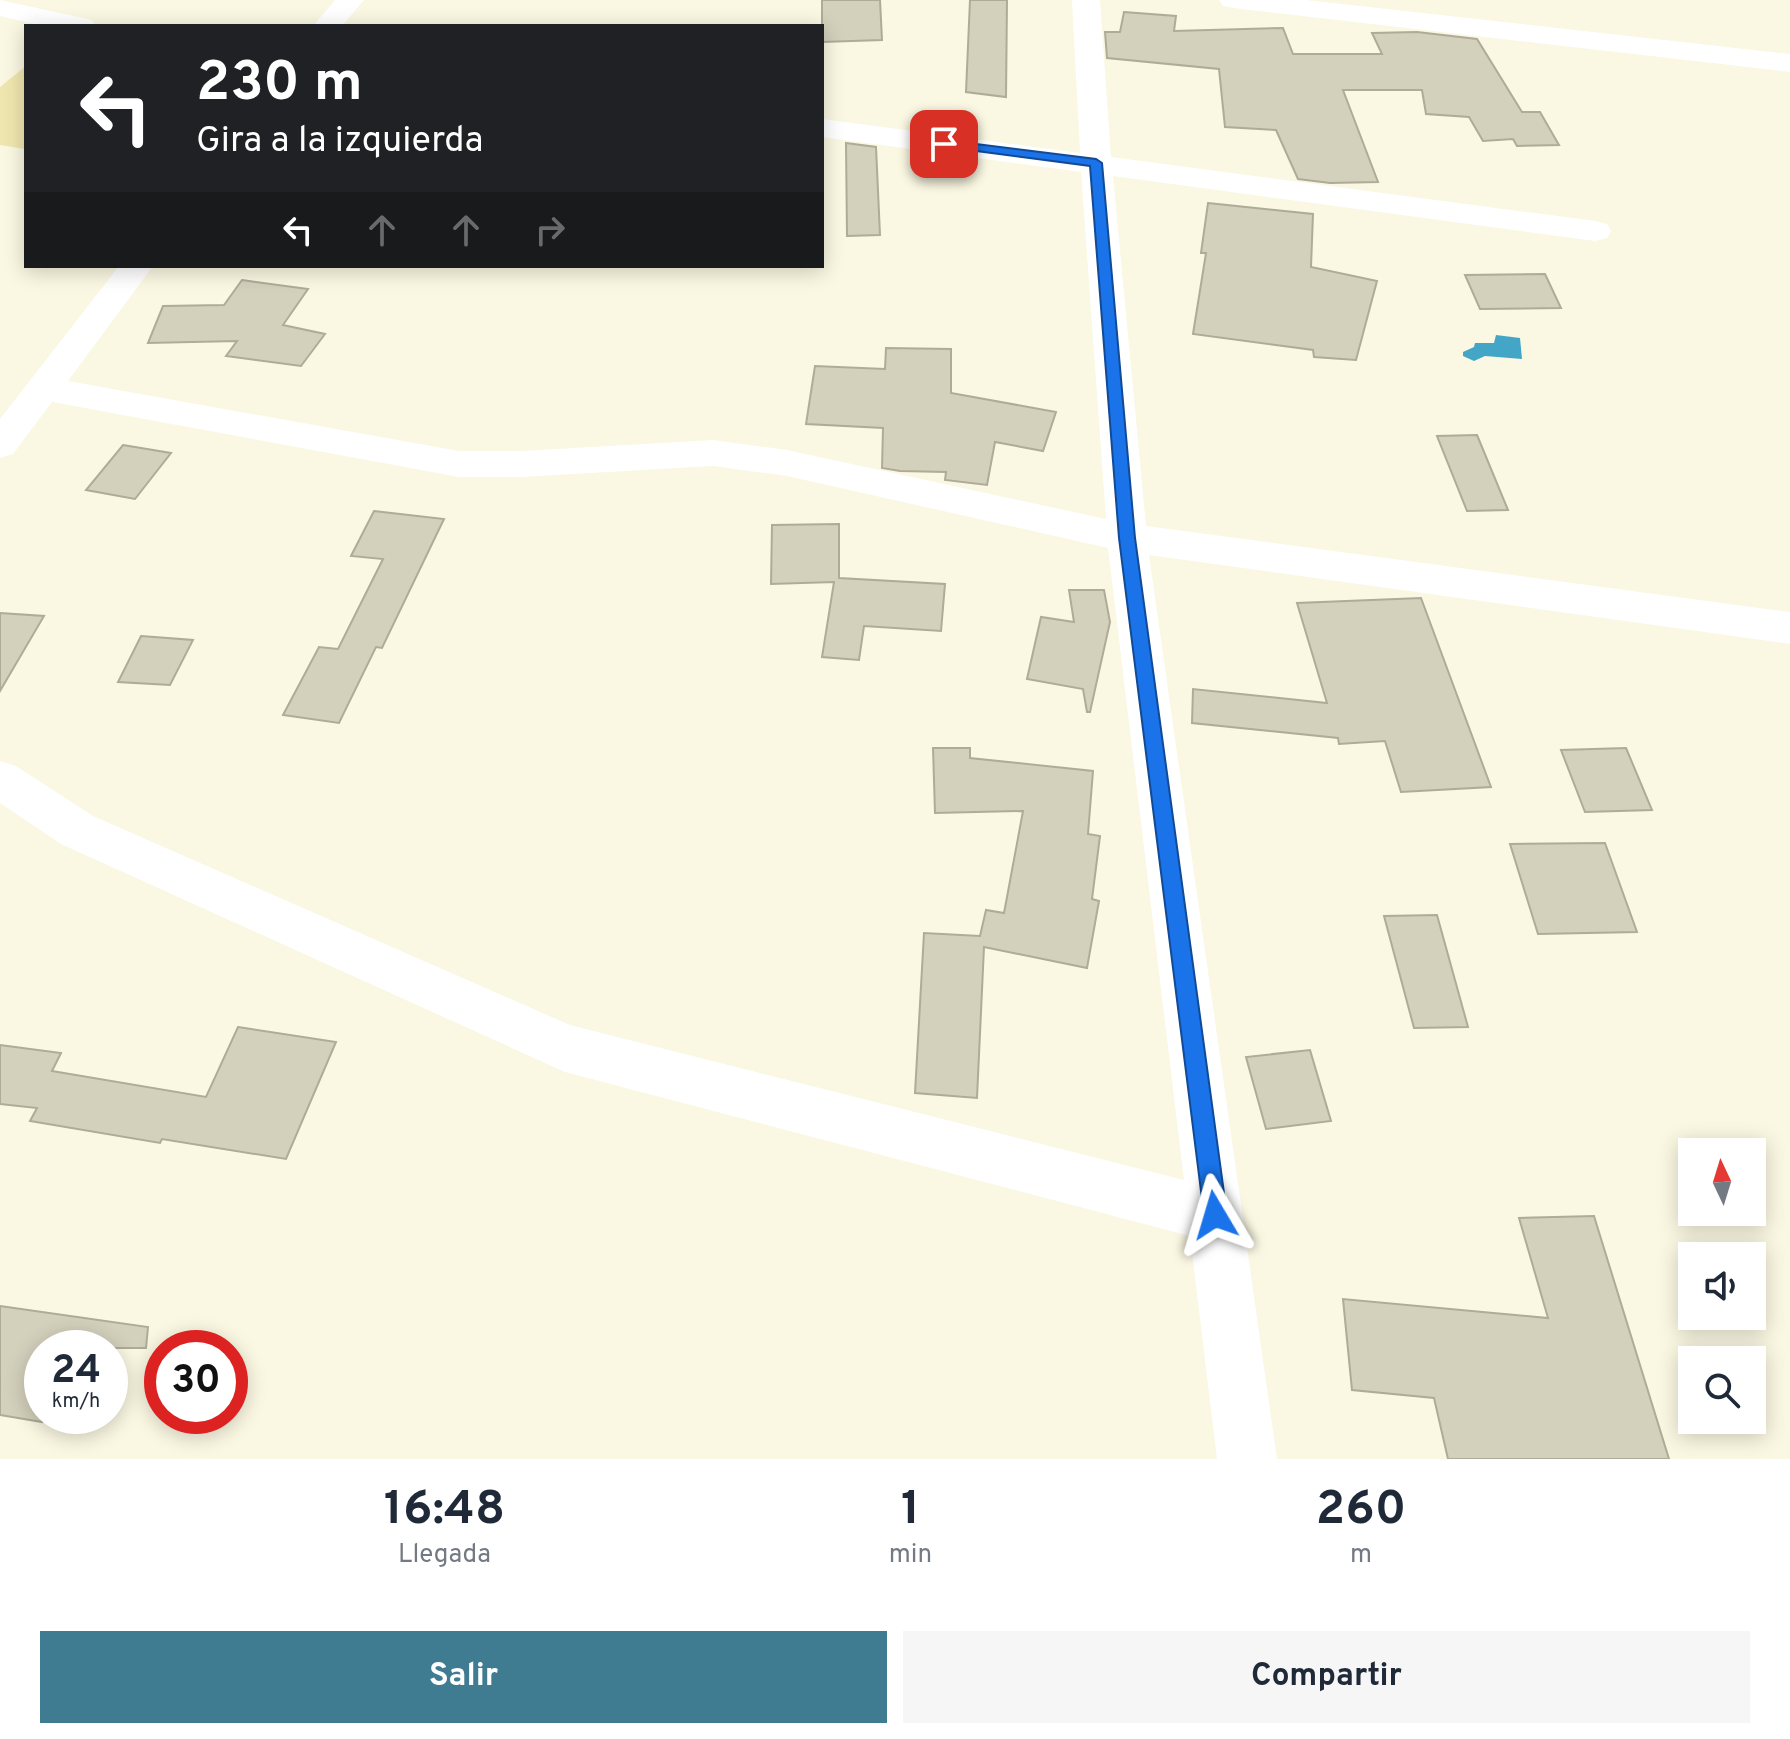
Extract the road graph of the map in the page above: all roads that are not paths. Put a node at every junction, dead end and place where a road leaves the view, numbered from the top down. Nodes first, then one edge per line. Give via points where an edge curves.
1 (350, 0) edge
2 (1086, 0) edge
3 (1233, 0) edge
4 (0, 8) edge
5 (1448, 12) edge
6 (73, 24) edge
7 (329, 24) edge
8 (1790, 63) edge
9 (824, 128) edge
10 (1096, 163) junction
11 (1595, 231) dead end
12 (134, 268) edge
13 (42, 388) junction
14 (2, 439) edge
15 (1127, 538) junction
16 (1790, 628) edge
17 (0, 779) edge
18 (1215, 1215) junction
19 (1247, 1459) edge

1 - 7 street
2 - 10 street
3 - 5 street
4 - 6 street
5 - 8 street
9 - 10 street
10 - 11 street
10 - 15 street
12 - 13 street
13 - 14 street
13 - 15 street via 459,464 713,453 787,463
15 - 16 street
15 - 18 street
17 - 18 street via 77,830 565,1048
18 - 19 street

